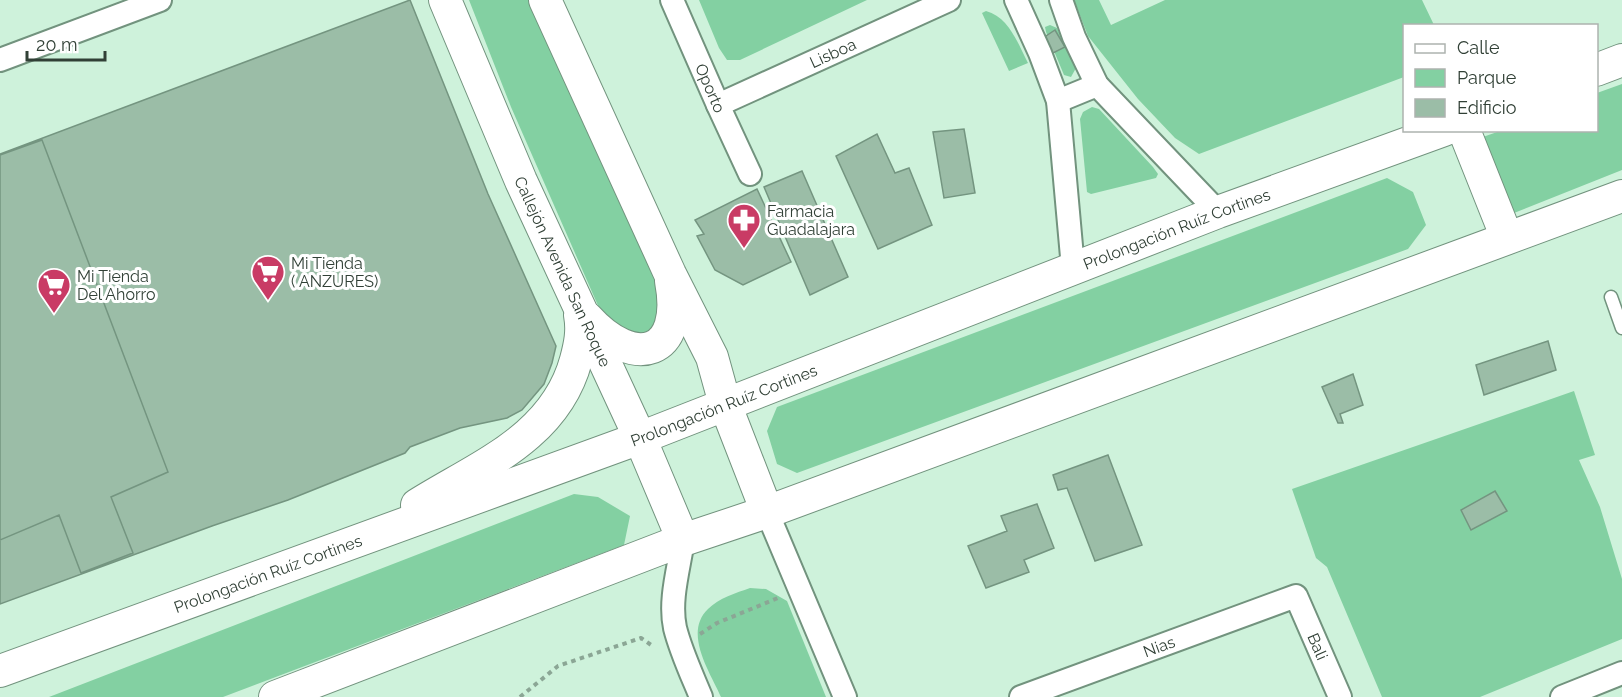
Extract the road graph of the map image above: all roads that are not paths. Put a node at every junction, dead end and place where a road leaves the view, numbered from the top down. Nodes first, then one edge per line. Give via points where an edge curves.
1 (160, 0) edge
2 (445, 0) edge
3 (544, 0) edge
4 (672, 0) edge
5 (949, 0) edge
6 (1016, 0) edge
7 (1061, 0) edge
8 (0, 60) edge
9 (1622, 60) edge
10 (1598, 69) edge
11 (1097, 85) junction
12 (1058, 102) junction
13 (718, 105) junction
14 (1438, 132) edge
15 (1465, 132) edge
16 (750, 174) dead end
17 (1622, 196) edge
18 (1218, 212) junction
19 (1507, 238) junction
20 (1073, 268) junction
21 (670, 274) junction
22 (1611, 297) dead end
23 (579, 308) junction
24 (1622, 328) edge
25 (725, 404) junction
26 (640, 438) junction
27 (767, 512) junction
28 (360, 540) junction
29 (683, 540) junction
30 (1296, 596) joint
31 (0, 672) edge
32 (1622, 673) edge
33 (275, 697) edge
34 (701, 697) edge
35 (845, 697) edge
36 (1021, 697) edge
37 (1340, 697) edge
38 (1562, 697) edge

1 - 8 street
2 - 23 main road, Callejón Avenida San Roque
3 - 21 main road
4 - 13 street, Oporto
5 - 13 street, Lisboa
6 - 12 street
7 - 11 street
9 - 10 main road
11 - 12 street
11 - 18 street
12 - 20 street
13 - 16 street, Oporto
14 - 18 main road, Prolongación Ruíz Cortines
15 - 19 main road
17 - 19 main road
18 - 20 main road, Prolongación Ruíz Cortines
19 - 27 main road
20 - 25 main road, Prolongación Ruíz Cortines
21 - 23 main road via 673,310 667,334 656,346 636,350 621,345 595,327
21 - 25 main road via 712,357
22 - 24 lane
23 - 26 main road, Callejón Avenida San Roque
23 - 28 main road via 581,343 575,365 565,389 536,429 515,447
25 - 26 main road, Prolongación Ruíz Cortines
25 - 27 main road
26 - 28 main road, Prolongación Ruíz Cortines
26 - 29 main road, Callejón Avenida San Roque
27 - 29 main road
27 - 35 street
28 - 31 main road, Prolongación Ruíz Cortines
29 - 33 main road
29 - 34 street via 675,592 675,626
30 - 36 street, Nias
30 - 37 street, Bali
32 - 38 street

